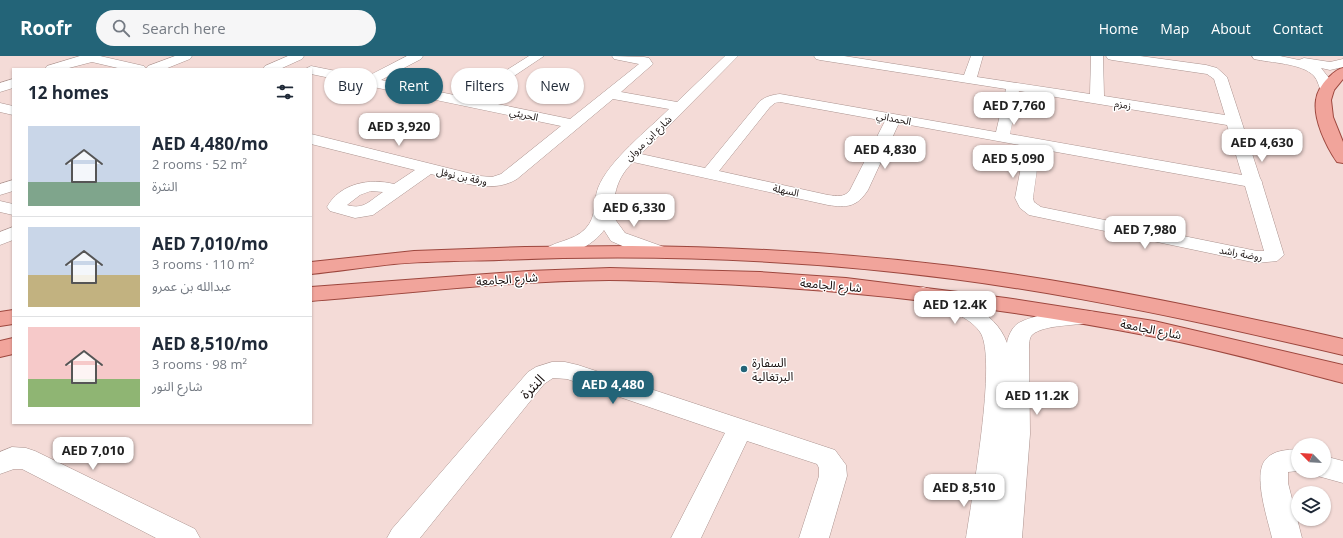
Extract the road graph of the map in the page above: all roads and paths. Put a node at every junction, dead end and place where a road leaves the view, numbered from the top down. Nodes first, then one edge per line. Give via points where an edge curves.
1 (186, 56) edge
2 (298, 56) edge
3 (417, 56) edge
4 (538, 56) edge
5 (618, 56) edge
6 (732, 56) edge
7 (820, 56) edge
8 (977, 56) edge
9 (1097, 56) edge
10 (1112, 56) edge
11 (1258, 56) edge
12 (1275, 56) edge
13 (1343, 63) edge
14 (275, 66) edge
15 (55, 68) edge
16 (135, 68) edge
17 (156, 68) edge
18 (296, 68) edge
19 (518, 69) edge
20 (312, 70) edge
21 (1343, 72) edge
22 (324, 73) edge
23 (377, 77) edge
24 (969, 80) junction
25 (12, 83) edge
26 (377, 84) edge
27 (1013, 87) junction
28 (0, 88) edge
29 (1327, 90) junction
30 (610, 94) junction
31 (451, 99) edge
32 (1097, 100) junction
33 (476, 104) edge
34 (0, 107) edge
35 (680, 107) junction
36 (12, 111) edge
37 (894, 118) junction
38 (1233, 121) junction
39 (572, 124) junction
40 (1002, 138) junction
41 (312, 139) edge
42 (1032, 143) junction
43 (629, 156) junction
44 (1343, 158) edge
45 (427, 169) junction
46 (709, 173) junction
47 (1254, 182) junction
48 (12, 185) edge
49 (0, 190) edge
50 (397, 190) dead end
51 (0, 206) edge
52 (12, 210) edge
53 (603, 215) junction
54 (12, 233) edge
55 (0, 239) edge
56 (554, 251) junction
57 (657, 251) junction
58 (312, 268) edge
59 (312, 294) edge
60 (923, 294) junction
61 (12, 317) edge
62 (1086, 317) junction
63 (0, 319) edge
64 (1120, 323) junction
65 (12, 346) edge
66 (1343, 347) edge
67 (0, 348) edge
68 (1343, 363) edge
69 (1343, 374) edge
70 (740, 428) junction
71 (1291, 460) edge
72 (0, 463) edge
73 (1331, 469) edge
74 (1343, 472) edge
75 (178, 537) edge
76 (402, 538) edge
77 (686, 538) edge
78 (814, 538) edge
79 (980, 538) edge
80 (1007, 538) edge
81 (1287, 538) edge

1 - 17 street
2 - 14 street
3 - 23 street
4 - 19 street
5 - 30 street, ورقة بن نوفل via 644,61 646,64
6 - 35 street, شارع ابن مروان
7 - 24 street, زمزم
8 - 24 street
9 - 32 street
10 - 38 street, روضة راشد via 1212,71 1220,76
11 - 29 street via 1295,63 1316,71 1321,75
12 - 13 street via 1323,65
14 - 18 street
15 - 16 street via 87,58
20 - 22 street, الحريثي
21 - 29 main road
24 - 27 street, زمزم
25 - 28 street
26 - 31 street, الحريثي
27 - 32 street, زمزم
27 - 40 street
29 - 44 main road via 1323,100 1324,112
30 - 35 street
30 - 39 street, ورقة بن نوفل
32 - 38 street, زمزم
33 - 39 street, الحريثي
34 - 36 street
35 - 43 street, شارع ابن مروان
37 - 40 street, الحمداني
37 - 46 street, الحمداني via 794,99 772,99 765,104
37 - 46 street, السهلة via 859,190 850,201 828,200
38 - 47 street, روضة راشد
39 - 45 street, ورقة بن نوفل via 502,180 486,182
40 - 42 street, الحمداني
41 - 45 street, ورقة بن نوفل
42 - 47 street, الحمداني
42 - 47 street, روضة راشد via 1024,198 1028,207 1035,211 1249,255 1270,257 1274,255 1274,251
43 - 46 street, السهلة
43 - 53 street, شارع ابن مروان via 612,178 604,200
45 - 50 street
48 - 49 street
51 - 52 street
53 - 56 street, شارع ابن مروان via 587,238
53 - 57 street via 622,240
54 - 55 street
56 - 57 main road, شارع الجامعة
56 - 58 main road, شارع الجامعة via 394,258
57 - 66 main road, شارع الجامعة via 758,255 897,266 1001,280 1171,308
59 - 60 main road, شارع الجامعة via 528,277 610,274 760,279
60 - 62 main road, شارع الجامعة
60 - 79 street via 979,319 996,341 996,411
61 - 63 main road
62 - 64 main road, شارع الجامعة
62 - 80 street via 1038,324 1021,335 1018,352 1019,416
64 - 68 main road via 1141,320 1160,322
64 - 69 main road, شارع الجامعة via 1197,338
65 - 67 main road
70 - 76 street, النثرة via 570,371 552,369 536,378
70 - 77 street
70 - 78 street, النثرة via 816,453 831,462 833,476
71 - 81 street via 1283,461 1275,467 1274,483
72 - 75 street via 12,458 26,458
73 - 74 street

